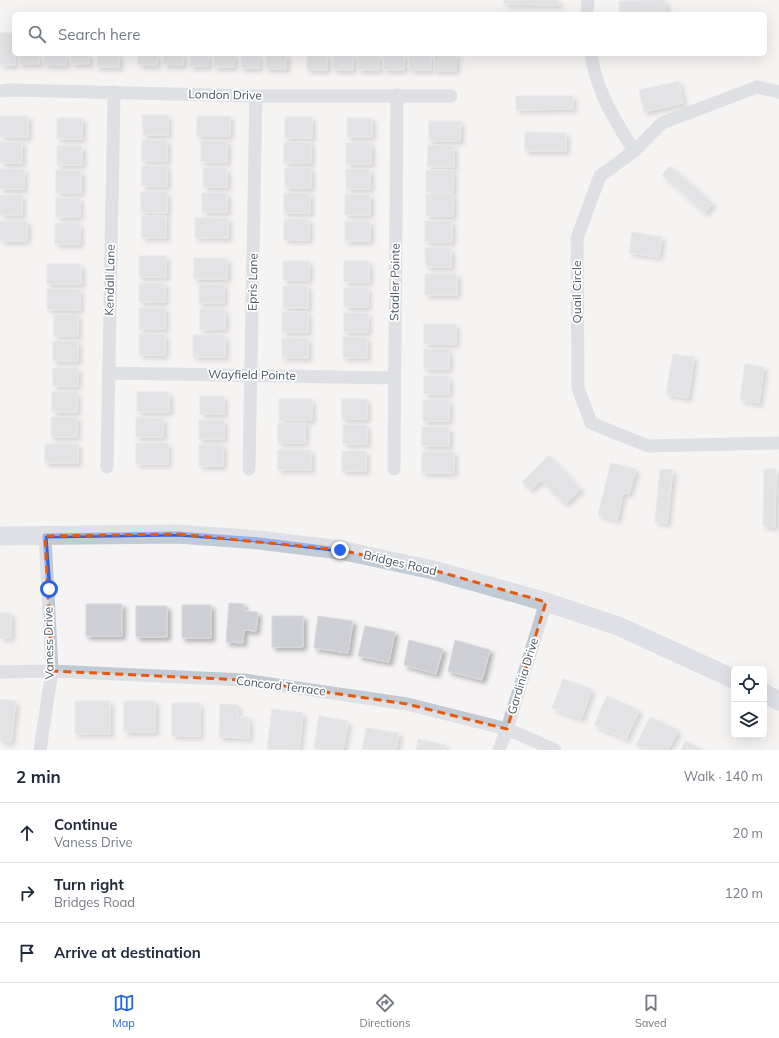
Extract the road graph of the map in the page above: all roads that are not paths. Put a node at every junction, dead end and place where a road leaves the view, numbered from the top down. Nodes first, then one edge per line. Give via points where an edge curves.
1 (588, 0) edge
2 (588, 12) edge
3 (591, 56) edge
4 (0, 91) edge
5 (114, 92) junction
6 (779, 92) edge
7 (397, 95) junction
8 (256, 96) junction
9 (451, 96) dead end
10 (634, 151) junction
11 (109, 373) junction
12 (252, 375) junction
13 (394, 378) junction
14 (779, 444) edge
15 (107, 468) dead end
16 (249, 469) dead end
17 (394, 469) dead end
18 (0, 536) edge
19 (45, 536) junction
20 (546, 602) junction
21 (52, 670) junction
22 (0, 672) edge
23 (731, 678) edge
24 (767, 694) edge
25 (779, 700) edge
26 (507, 729) junction
27 (40, 750) edge
28 (499, 750) edge
29 (555, 750) edge

1 - 2 street
3 - 10 street via 593,71 607,107
4 - 5 street, London Drive
5 - 8 street, London Drive
5 - 11 street, Kendall Lane
6 - 10 street, Quail Circle via 757,87 662,123
7 - 8 street, London Drive
7 - 9 street, London Drive
7 - 13 street, Stadler Pointe
8 - 12 street, Epris Lane
10 - 14 street, Quail Circle via 600,176 577,238 578,388 591,423 648,446
11 - 12 street, Wayfield Pointe
11 - 15 street, Kendall Lane
12 - 13 street, Wayfield Pointe
12 - 16 street, Epris Lane
13 - 17 street, Stadler Pointe
18 - 19 street, Bridges Road
19 - 20 street, Bridges Road via 178,534 340,550 433,570
19 - 21 street, Vaness Drive
20 - 23 street, Bridges Road via 618,626
20 - 26 street, Gardinia Drive
21 - 22 street, Concord Terrace
21 - 26 street, Concord Terrace via 244,680 407,704
21 - 27 street, Vaness Drive
24 - 25 street
26 - 28 street, Gardinia Drive
26 - 29 street, Concord Terrace

